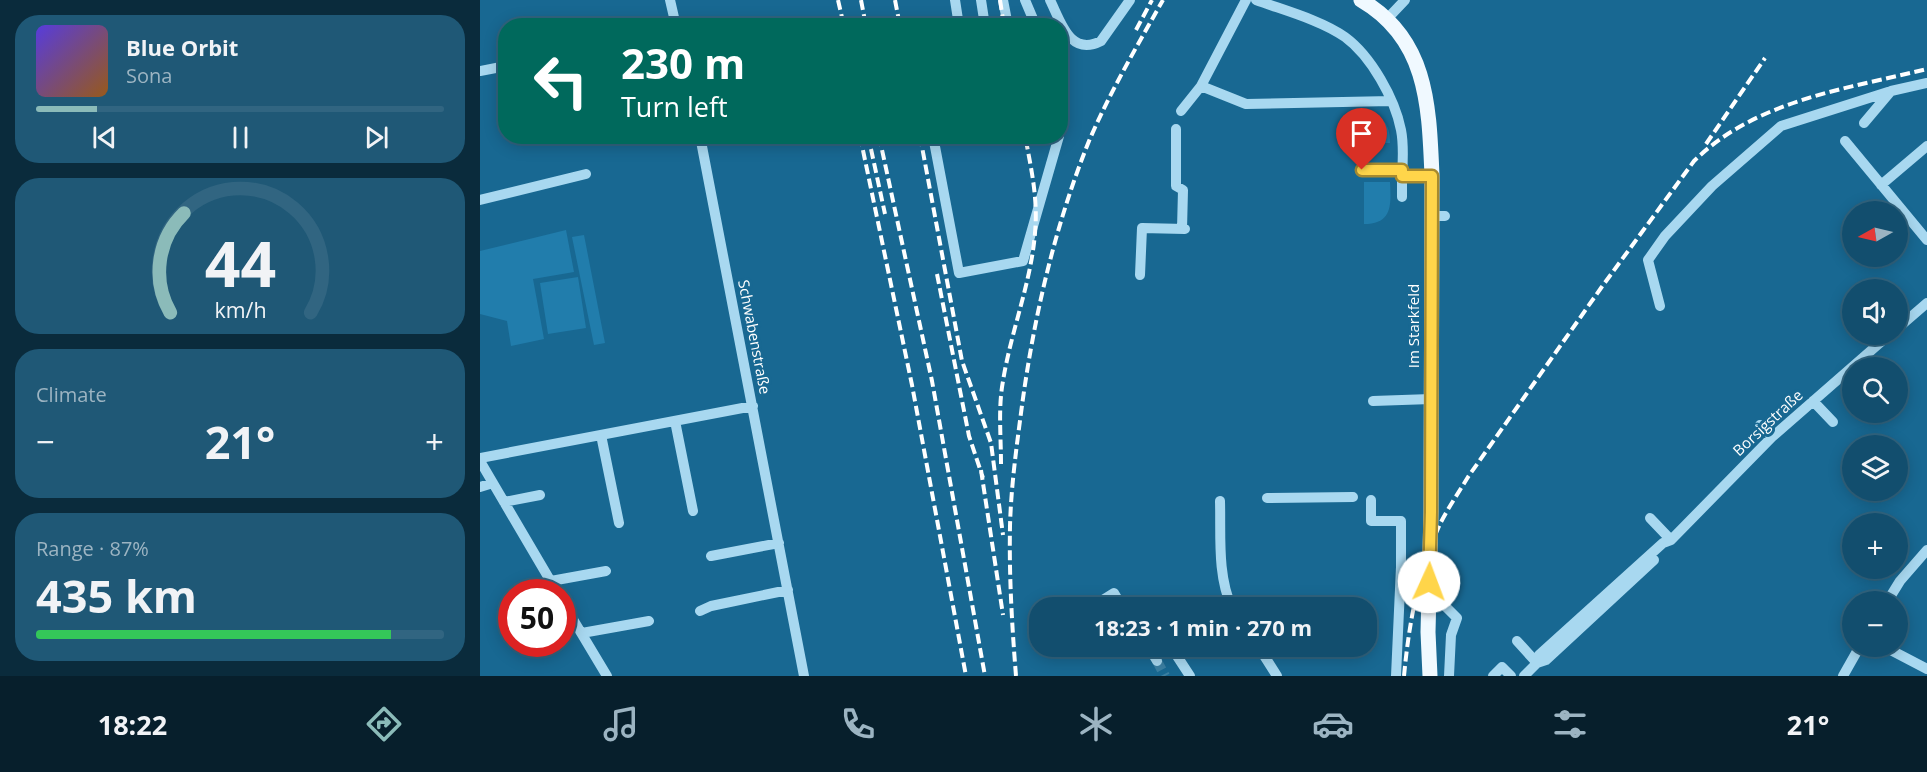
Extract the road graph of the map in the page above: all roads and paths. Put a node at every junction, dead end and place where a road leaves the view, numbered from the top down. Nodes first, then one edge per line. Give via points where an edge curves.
1 (670, 0) edge
2 (955, 0) edge
3 (981, 0) edge
4 (1003, 0) edge
5 (1025, 0) edge
6 (1050, 0) edge
7 (1131, 0) edge
8 (1246, 0) edge
9 (1256, 0) edge
10 (1361, 0) edge
11 (1406, 0) edge
12 (674, 18) edge
13 (958, 18) edge
14 (984, 18) edge
15 (1006, 18) edge
16 (1033, 18) edge
17 (1059, 18) edge
18 (1387, 19) junction
19 (1068, 36) edge
20 (498, 68) edge
21 (480, 71) edge
22 (1927, 83) edge
23 (1201, 86) junction
24 (1891, 91) junction
25 (1391, 101) junction
26 (1181, 111) dead end
27 (1864, 123) dead end
28 (1176, 129) dead end
29 (1845, 141) dead end
30 (702, 144) edge
31 (935, 144) edge
32 (1057, 144) edge
33 (1927, 146) edge
34 (1362, 170) dead end
35 (1402, 173) junction
36 (586, 174) dead end
37 (1432, 176) junction
38 (1881, 185) junction
39 (1402, 197) dead end
40 (480, 200) edge
41 (1927, 240) edge
42 (1140, 274) dead end
43 (1927, 303) edge
44 (1660, 306) dead end
45 (1908, 319) edge
46 (1877, 345) edge
47 (1431, 399) junction
48 (1373, 400) dead end
49 (1813, 401) junction
50 (753, 406) junction
51 (675, 421) junction
52 (1833, 422) dead end
53 (1760, 425) dead end
54 (601, 435) junction
55 (1772, 437) junction
56 (480, 460) edge
57 (493, 483) junction
58 (480, 487) edge
59 (540, 495) dead end
60 (1353, 497) dead end
61 (1267, 498) dead end
62 (1371, 500) dead end
63 (1220, 501) dead end
64 (504, 502) junction
65 (693, 511) dead end
66 (1650, 518) dead end
67 (619, 523) dead end
68 (1671, 540) junction
69 (779, 543) junction
70 (1927, 550) edge
71 (711, 556) dead end
72 (1401, 567) junction
73 (1430, 567) junction
74 (606, 571) dead end
75 (550, 579) edge
76 (562, 579) edge
77 (1449, 580) dead end
78 (788, 590) junction
79 (1431, 591) junction
80 (1894, 591) edge
81 (1228, 597) edge
82 (700, 611) dead end
83 (649, 621) dead end
84 (576, 623) edge
85 (582, 633) junction
86 (1517, 641) dead end
87 (1155, 657) edge
88 (1178, 657) edge
89 (1265, 657) edge
90 (1854, 657) edge
91 (1904, 657) edge
92 (1157, 661) tunnel mouth
93 (1537, 663) junction
94 (1927, 669) edge
95 (607, 676) edge
96 (804, 676) edge
97 (1190, 676) edge
98 (1277, 676) edge
99 (1395, 676) edge
100 (1430, 676) edge
101 (1449, 676) edge
102 (1493, 676) edge
103 (1511, 676) edge
104 (1524, 676) edge
105 (1843, 676) edge

1 - 12 street
2 - 13 street
3 - 14 street
4 - 15 street
5 - 16 street
6 - 17 street
7 - 19 street via 1094,45 1076,43
8 - 23 street
9 - 25 street via 1344,36 1371,63
10 - 18 main road, Im Starkfeld
11 - 18 street
18 - 37 main road, Im Starkfeld via 1420,71
20 - 21 street
22 - 24 street
23 - 25 street via 1246,104
23 - 26 street
24 - 27 street
24 - 44 street via 1781,126 1712,186 1648,260
25 - 35 street via 1402,132
28 - 42 street via 1176,186 1183,190 1183,229 1142,228
29 - 38 street
30 - 50 street, Schwabenstraße
31 - 32 street via 959,273 1023,261
33 - 38 street
34 - 35 street
35 - 37 street
35 - 39 street
36 - 40 street
37 - 47 main road, Im Starkfeld via 1438,216
38 - 41 street
43 - 45 street
46 - 49 street, Borsigstraße
47 - 48 street
47 - 73 main road, Im Starkfeld
49 - 52 street
49 - 55 street, Borsigstraße
50 - 51 street
50 - 69 street, Schwabenstraße
51 - 54 street
51 - 65 street
53 - 55 street
54 - 56 street
54 - 67 street
55 - 68 street, Borsigstraße
56 - 57 street
57 - 58 street
57 - 64 street
59 - 64 street
60 - 61 street
62 - 72 street via 1371,521 1401,521
63 - 81 street via 1223,579
64 - 75 street
66 - 68 street
68 - 93 street, Borsigstraße via 1668,548 1546,660
69 - 71 street
69 - 78 street, Schwabenstraße
70 - 80 street
72 - 73 street
72 - 99 street
73 - 79 main road, Im Starkfeld
74 - 76 street
77 - 79 street
78 - 82 street
78 - 96 street, Schwabenstraße
79 - 100 main road, Im Starkfeld
79 - 101 street via 1456,618
83 - 85 street
84 - 85 street
85 - 95 street
86 - 93 street
87 - 92 street
88 - 97 street
89 - 98 street
90 - 105 street
91 - 94 street
93 - 104 street, Borsigstraße
102 - 103 street via 1502,667

